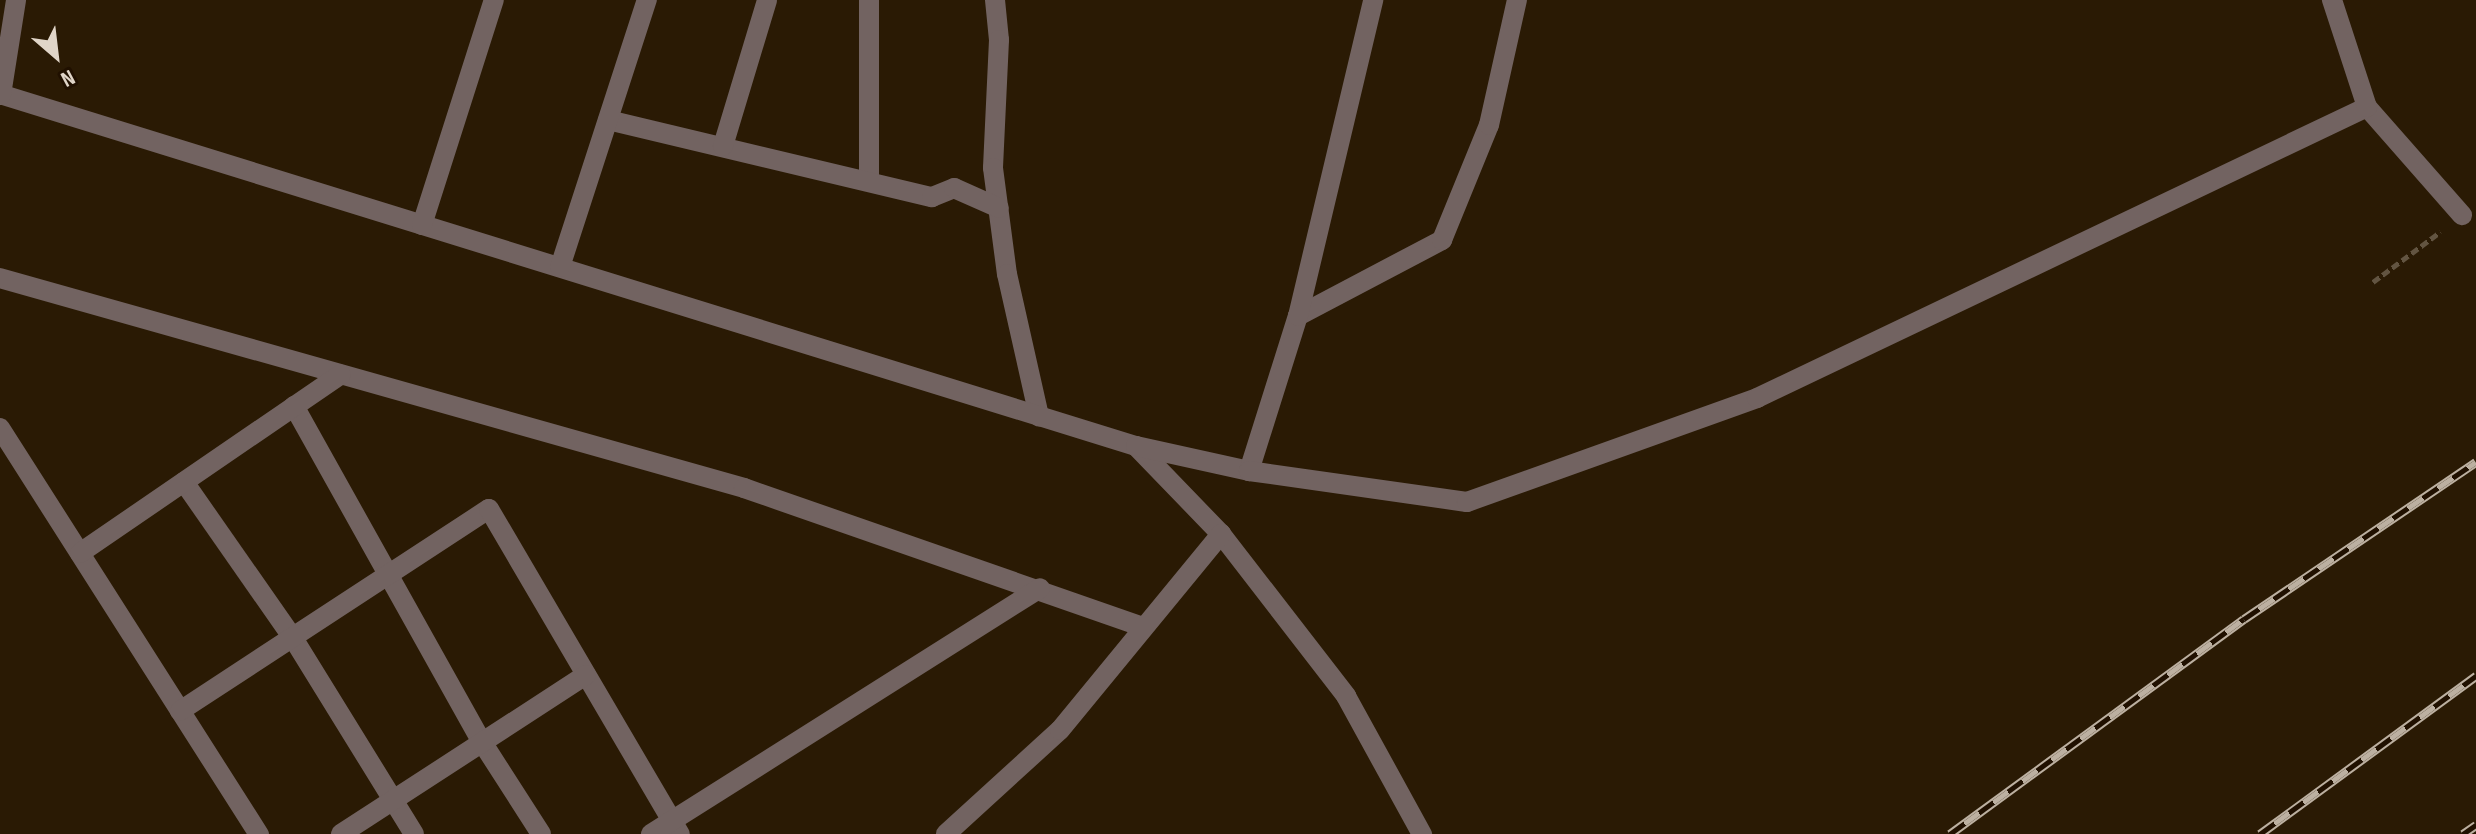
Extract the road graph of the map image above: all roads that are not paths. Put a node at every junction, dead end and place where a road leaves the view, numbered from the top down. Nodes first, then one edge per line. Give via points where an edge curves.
1 (16, 0) edge
2 (494, 0) edge
3 (647, 0) edge
4 (767, 0) edge
5 (869, 0) edge
6 (995, 0) edge
7 (1373, 0) edge
8 (1517, 0) edge
9 (2332, 0) edge
10 (0, 94) edge
11 (2367, 107) junction
12 (608, 120) junction
13 (723, 146) junction
14 (869, 178) junction
15 (999, 208) junction
16 (2462, 215) road end
17 (422, 225) junction
18 (560, 267) junction
19 (0, 278) edge
20 (1298, 316) junction
21 (341, 374) junction
22 (294, 406) junction
23 (1039, 416) junction
24 (0, 428) edge
25 (1136, 446) junction
26 (1249, 471) junction
27 (184, 482) junction
28 (1221, 534) junction
29 (80, 553) junction
30 (388, 575) junction
31 (1040, 588) junction
32 (1144, 627) junction
33 (293, 638) junction
34 (586, 675) junction
35 (180, 711) junction
36 (482, 742) junction
37 (393, 800) junction
38 (676, 827) edge
39 (259, 834) edge
40 (341, 834) edge
41 (414, 834) edge
42 (541, 834) edge
43 (651, 834) edge
44 (946, 834) edge
45 (1422, 834) edge

1 - 10 street
2 - 17 street
3 - 12 street
4 - 13 street
5 - 14 street
6 - 15 street via 999,40 993,168
7 - 20 street
8 - 20 street via 1489,125 1442,240
9 - 11 street
10 - 17 street
11 - 16 street
11 - 26 street via 1757,398 1467,502
12 - 13 street
12 - 18 street
13 - 14 street
14 - 15 street via 932,197 954,188
15 - 23 street via 1007,274
17 - 18 street
18 - 23 street
19 - 21 street
20 - 26 street
21 - 22 street
21 - 31 street via 744,488
22 - 27 street
22 - 30 street
23 - 25 street
24 - 29 street
25 - 26 street
25 - 28 street
27 - 29 street
27 - 33 street
28 - 32 street
28 - 45 street via 1346,696
29 - 35 street
30 - 33 street
30 - 34 street via 489,509
30 - 36 street
31 - 32 street
31 - 38 street
32 - 44 street via 1060,730
33 - 35 street
33 - 37 street
34 - 36 street
34 - 38 street
35 - 39 street
36 - 37 street
36 - 42 street
37 - 40 street
37 - 41 street
38 - 43 street

